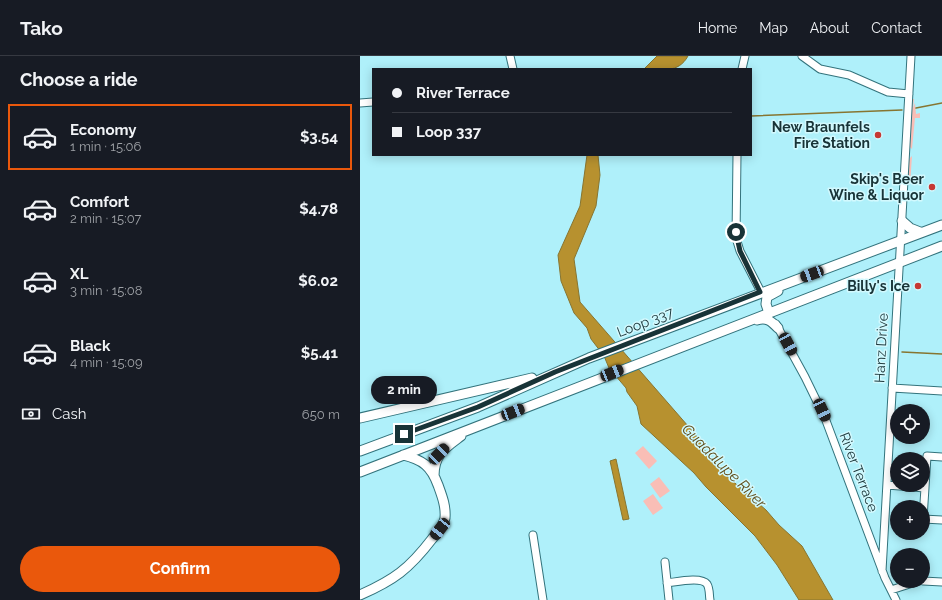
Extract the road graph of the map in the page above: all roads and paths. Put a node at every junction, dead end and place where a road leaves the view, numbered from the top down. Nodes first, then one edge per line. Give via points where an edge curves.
1 (510, 56) edge
2 (745, 56) edge
3 (802, 56) edge
4 (911, 56) edge
5 (513, 68) edge
6 (742, 68) edge
7 (909, 94) junction
8 (372, 102) edge
9 (360, 103) edge
10 (737, 156) edge
11 (902, 221) junction
12 (942, 225) edge
13 (920, 232) junction
14 (901, 239) junction
15 (942, 246) edge
16 (898, 263) junction
17 (818, 271) junction
18 (760, 292) junction
19 (781, 308) junction
20 (769, 313) junction
21 (778, 328) junction
22 (717, 332) junction
23 (555, 372) junction
24 (892, 388) junction
25 (942, 391) edge
26 (360, 418) edge
27 (470, 429) junction
28 (360, 451) edge
29 (403, 455) junction
30 (930, 456) edge
31 (942, 457) edge
32 (360, 472) edge
33 (434, 476) junction
34 (887, 485) junction
35 (890, 485) edge
36 (930, 519) edge
37 (942, 520) edge
38 (533, 535) dead end
39 (664, 562) dead end
40 (882, 571) junction
41 (930, 581) edge
42 (942, 582) edge
43 (667, 583) junction
44 (897, 588) edge
45 (891, 590) junction
46 (360, 594) edge
47 (543, 600) edge
48 (669, 600) edge
49 (710, 600) edge
50 (896, 600) edge

1 - 5 street
2 - 6 street
3 - 7 street via 820,69 849,75 888,92
4 - 7 street, Hanz Drive
7 - 11 street, Hanz Drive
8 - 9 street
10 - 18 street via 736,238
11 - 13 main road via 908,228
11 - 14 street, Hanz Drive
12 - 13 main road, Loop 337
13 - 14 main road, Loop 337
14 - 16 street, Hanz Drive
14 - 17 main road, Loop 337
15 - 16 main road
16 - 19 main road
16 - 24 street, Hanz Drive
17 - 18 main road, Loop 337
17 - 20 main road via 811,278 769,295 766,304
18 - 23 main road, Loop 337
19 - 20 main road
19 - 21 main road via 777,314
20 - 21 street, River Terrace
20 - 22 main road
21 - 22 main road via 763,318 722,334
21 - 40 street, River Terrace via 825,418
22 - 27 main road
23 - 26 main road
23 - 28 main road, Loop 337 via 478,407
24 - 25 street
24 - 34 street, Hanz Drive
27 - 29 main road
27 - 33 main road via 439,454 434,466
29 - 32 main road
29 - 33 main road via 419,459
30 - 31 street
33 - 46 main road via 444,499 444,520 440,529 407,568 383,585
34 - 35 street
34 - 40 street, Hanz Drive
36 - 37 street
38 - 47 street
39 - 43 street
40 - 45 street, River Terrace
41 - 42 street
43 - 48 street
43 - 49 street via 703,581 708,587
44 - 45 street
45 - 50 street, River Terrace

